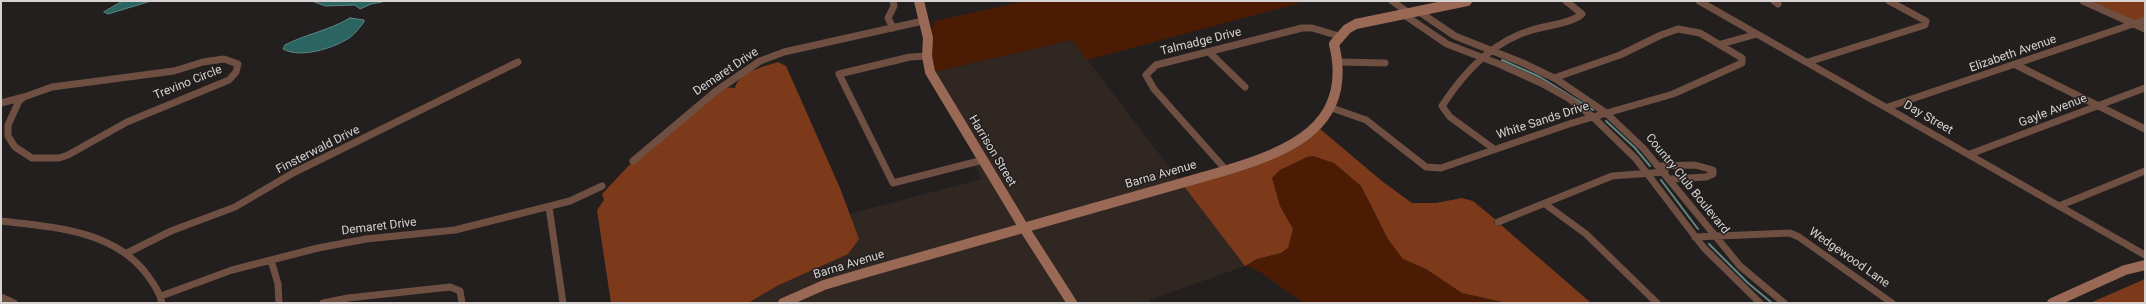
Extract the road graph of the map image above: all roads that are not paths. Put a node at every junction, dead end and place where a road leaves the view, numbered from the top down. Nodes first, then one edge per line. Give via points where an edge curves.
1 (893, 1) edge
2 (918, 1) edge
3 (1392, 1) edge
4 (1466, 1) edge
5 (1566, 1) edge
6 (1699, 1) edge
7 (1889, 1) edge
8 (2083, 1) edge
9 (1410, 13) junction
10 (2145, 20) edge
11 (920, 22) junction
12 (2134, 24) junction
13 (895, 27) junction
14 (2145, 29) edge
15 (1757, 34) junction
16 (1339, 36) junction
17 (1721, 44) junction
18 (1491, 51) junction
19 (1209, 52) junction
20 (927, 56) junction
21 (1484, 57) junction
22 (518, 62) dead end
23 (1339, 62) junction
24 (1808, 62) junction
25 (1385, 63) dead end
26 (2016, 65) junction
27 (1554, 78) junction
28 (1245, 87) dead end
29 (2145, 88) edge
30 (24, 97) junction
31 (1, 103) edge
32 (2098, 106) junction
33 (1888, 107) junction
34 (1332, 108) junction
35 (1606, 113) junction
36 (1594, 117) junction
37 (2145, 129) edge
38 (1494, 149) junction
39 (1970, 154) junction
40 (983, 160) junction
41 (633, 161) dead end
42 (1226, 170) junction
43 (2145, 171) edge
44 (1665, 172) junction
45 (1648, 173) junction
46 (602, 186) dead end
47 (1545, 204) junction
48 (2059, 206) junction
49 (549, 207) junction
50 (1, 221) edge
51 (1498, 222) dead end
52 (1024, 228) junction
53 (1714, 236) junction
54 (1695, 238) junction
55 (127, 252) junction
56 (2145, 255) edge
57 (271, 260) junction
58 (2145, 265) edge
59 (1, 296) edge
60 (161, 299) edge
61 (14, 303) edge
62 (279, 303) edge
63 (323, 303) edge
64 (462, 303) edge
65 (563, 303) edge
66 (783, 303) edge
67 (1072, 303) edge
68 (1657, 303) edge
69 (1760, 303) edge
70 (1784, 303) edge
71 (1892, 303) edge
72 (2052, 303) edge

1 - 13 street via 894,6 888,18
2 - 11 street, Harrison Street
3 - 9 street, Country Club Boulevard
4 - 9 street
5 - 18 street via 1582,14 1522,33 1505,40
6 - 15 street, Day Street
7 - 24 street via 1926,21 1925,25
8 - 12 street
9 - 16 street via 1356,24
9 - 18 street, Country Club Boulevard via 1462,41
9 - 21 street, Country Club Boulevard via 1431,35 1454,47
10 - 12 street, Elizabeth Avenue
11 - 13 street, Demaret Drive
11 - 20 street, Harrison Street via 928,38
12 - 14 street
12 - 26 street, Elizabeth Avenue
13 - 41 street, Demaret Drive via 784,52 760,61 716,91
15 - 17 street
15 - 24 street, Day Street
16 - 19 street, Talmadge Drive via 1312,28 1302,28
16 - 23 street, Barna Avenue via 1334,44
17 - 27 street via 1704,34 1683,29
17 - 35 street, White Sands Drive via 1742,58 1742,63 1686,90
18 - 21 street
18 - 27 street, Country Club Boulevard
19 - 28 street
19 - 42 street, Talmadge Drive via 1156,65 1146,75 1154,89
20 - 40 street, Harrison Street via 930,72
20 - 40 street via 839,74 893,183
21 - 36 street, Country Club Boulevard via 1543,84 1572,100
21 - 38 street via 1448,95 1442,106 1450,117
22 - 55 street, Finsterwald Drive via 293,173 235,208 171,231
23 - 25 street
23 - 34 street, Barna Avenue via 1340,85
24 - 33 street, Day Street
26 - 32 street
26 - 33 street, Elizabeth Avenue
27 - 35 street, Country Club Boulevard
29 - 32 street, Gayle Avenue
30 - 30 street, Trevino Circle via 19,101 8,125 8,136 15,147 32,158 59,158 160,107 229,80 236,72 238,64 230,60 215,60 174,71 52,87
30 - 31 street, Trevino Circle
32 - 37 street
32 - 39 street, Gayle Avenue
33 - 39 street, Day Street
34 - 38 street, White Sands Drive via 1366,120 1426,167 1441,168
34 - 42 street, Barna Avenue via 1311,132 1283,149
35 - 36 street, White Sands Drive
35 - 44 street, Country Club Boulevard via 1636,138
36 - 38 street, White Sands Drive
36 - 45 street, Country Club Boulevard via 1619,140
39 - 48 street, Day Street
40 - 52 street, Harrison Street
42 - 52 street, Barna Avenue
43 - 48 street
44 - 44 street via 1695,165 1713,170 1713,174 1706,177
44 - 45 street
44 - 53 street, Country Club Boulevard
45 - 47 street via 1612,176
45 - 54 street, Country Club Boulevard
46 - 49 street, Demaret Drive via 586,195
47 - 51 street
47 - 68 street via 1586,234
48 - 56 street, Day Street
49 - 57 street, Demaret Drive via 455,230 366,239
49 - 65 street
50 - 55 street via 58,228 100,239
52 - 66 street, Barna Avenue via 833,281
52 - 67 street, Harrison Street
53 - 54 street, Wedgewood Lane
53 - 70 street, Country Club Boulevard via 1740,266
53 - 71 street, Wedgewood Lane via 1790,233
54 - 69 street, Country Club Boulevard via 1723,270
55 - 60 street via 149,275
57 - 60 street, Demaret Drive via 232,270
57 - 62 street via 278,284
58 - 72 street via 2125,270
59 - 61 street
63 - 64 street via 450,287 460,291

